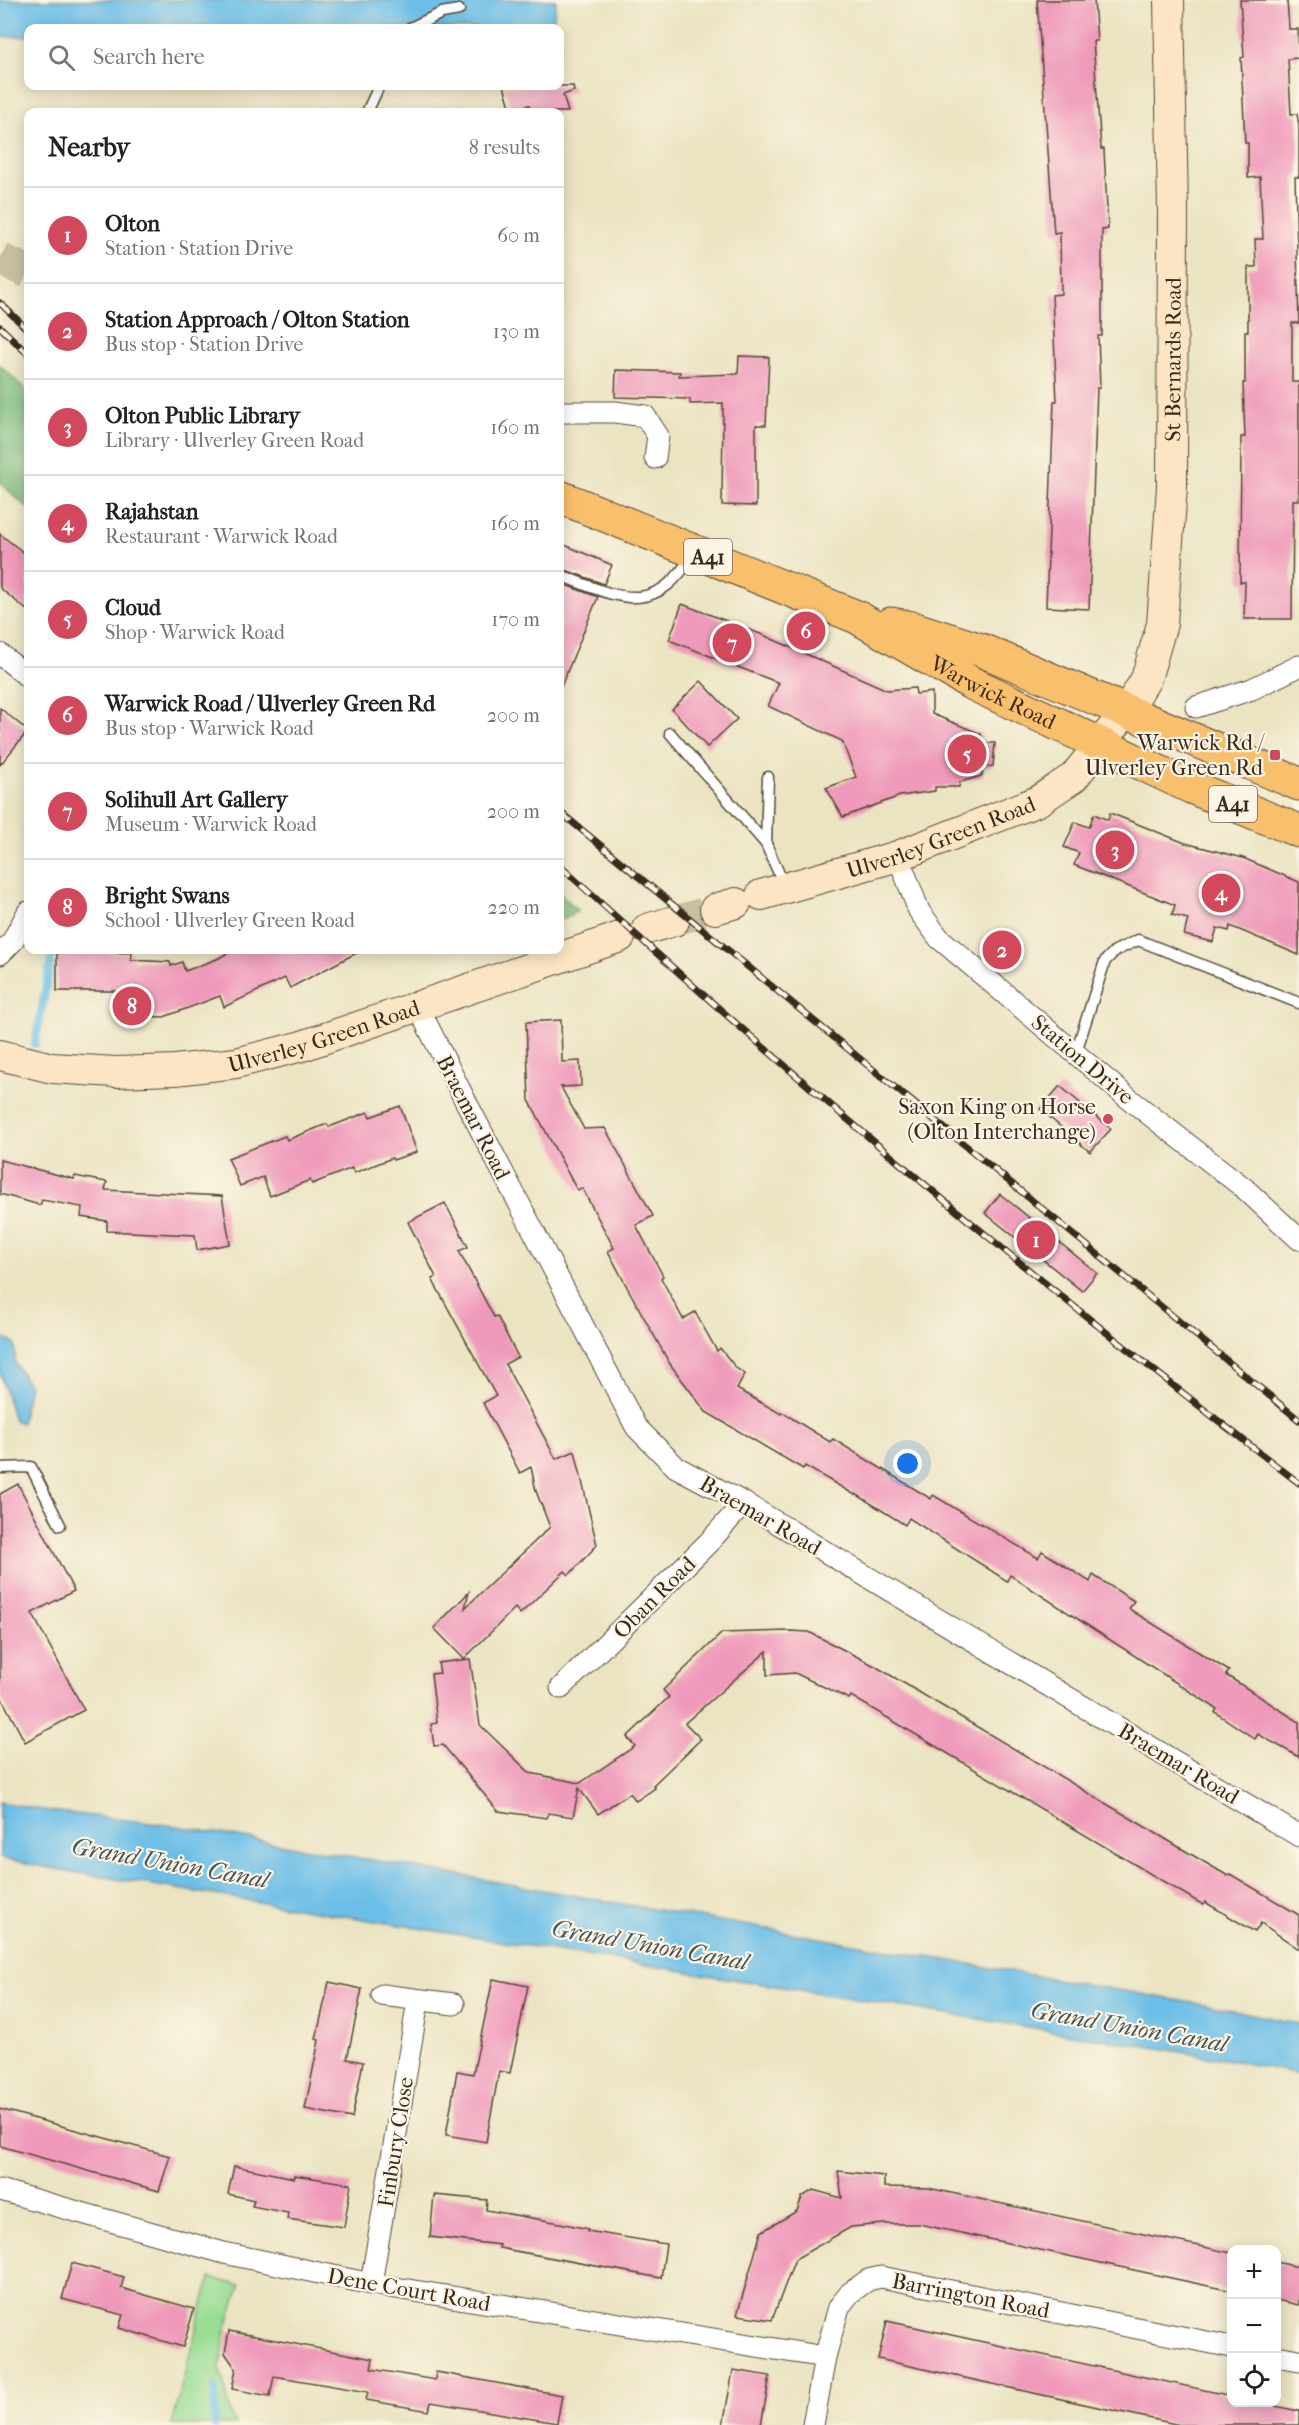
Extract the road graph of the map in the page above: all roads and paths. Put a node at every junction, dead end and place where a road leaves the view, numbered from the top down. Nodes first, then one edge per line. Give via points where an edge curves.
1 (1169, 0) edge
2 (459, 10) dead end
3 (419, 24) edge
4 (377, 90) edge
5 (369, 108) edge
6 (564, 412) edge
7 (655, 458) dead end
8 (564, 498) edge
9 (695, 551) junction
10 (564, 576) edge
11 (856, 617) junction
12 (0, 654) edge
13 (1299, 666) edge
14 (24, 674) edge
15 (1196, 707) dead end
16 (1127, 710) junction
17 (670, 733) dead end
18 (1100, 744) junction
19 (768, 777) dead end
20 (1299, 784) edge
21 (1299, 831) edge
22 (766, 844) junction
23 (898, 856) junction
24 (750, 899) joint
25 (24, 920) edge
26 (647, 929) tunnel mouth
27 (0, 954) edge
28 (1299, 1004) edge
29 (418, 1007) junction
30 (6, 1051) edge
31 (1076, 1052) junction
32 (1299, 1239) edge
33 (0, 1468) edge
34 (744, 1503) junction
35 (60, 1526) dead end
36 (561, 1688) dead end
37 (1299, 1836) edge
38 (382, 1995) dead end
39 (418, 2001) junction
40 (454, 2004) dead end
41 (0, 2190) edge
42 (371, 2284) junction
43 (1227, 2346) edge
44 (825, 2357) junction
45 (1281, 2357) edge
46 (1299, 2360) edge
47 (813, 2425) edge

1 - 16 street, St Bernards Road via 1172,487 1162,624 1146,679
2 - 3 lane
4 - 5 lane
6 - 7 street via 615,412 645,417 658,436
8 - 9 highway, Warwick Road / A41
9 - 10 lane via 682,573 653,596 612,594
9 - 11 highway, Warwick Road / A41
11 - 16 highway, Warwick Road / A41 via 912,628 981,650
11 - 18 highway, Warwick Road / A41 via 971,682
12 - 14 street
13 - 15 street via 1252,689
16 - 18 street, St Bernards Road
16 - 20 highway, Warwick Road / A41
17 - 22 lane
18 - 21 highway, Warwick Road / A41 via 1191,788
18 - 23 street, Ulverley Green Road via 1074,777 1038,801
19 - 22 lane
22 - 24 lane
23 - 24 street, Ulverley Green Road
23 - 31 street, Station Drive via 919,911 939,938
25 - 27 street
26 - 29 street, Ulverley Green Road
28 - 31 lane via 1138,940 1115,951 1105,961
29 - 30 street, Ulverley Green Road via 302,1046 236,1063 176,1070 52,1068
29 - 34 street, Braemar Road via 636,1427 676,1467
31 - 32 street, Station Drive via 1128,1098 1244,1188
33 - 35 lane via 31,1467
34 - 36 street, Oban Road
34 - 37 street, Braemar Road
38 - 39 street
39 - 40 street
39 - 42 street, Finbury Close
41 - 42 street, Dene Court Road via 224,2253
42 - 44 street, Dene Court Road
43 - 44 street, Barrington Road via 881,2277 850,2292 839,2307
44 - 47 street, Barrington Road
45 - 46 street

